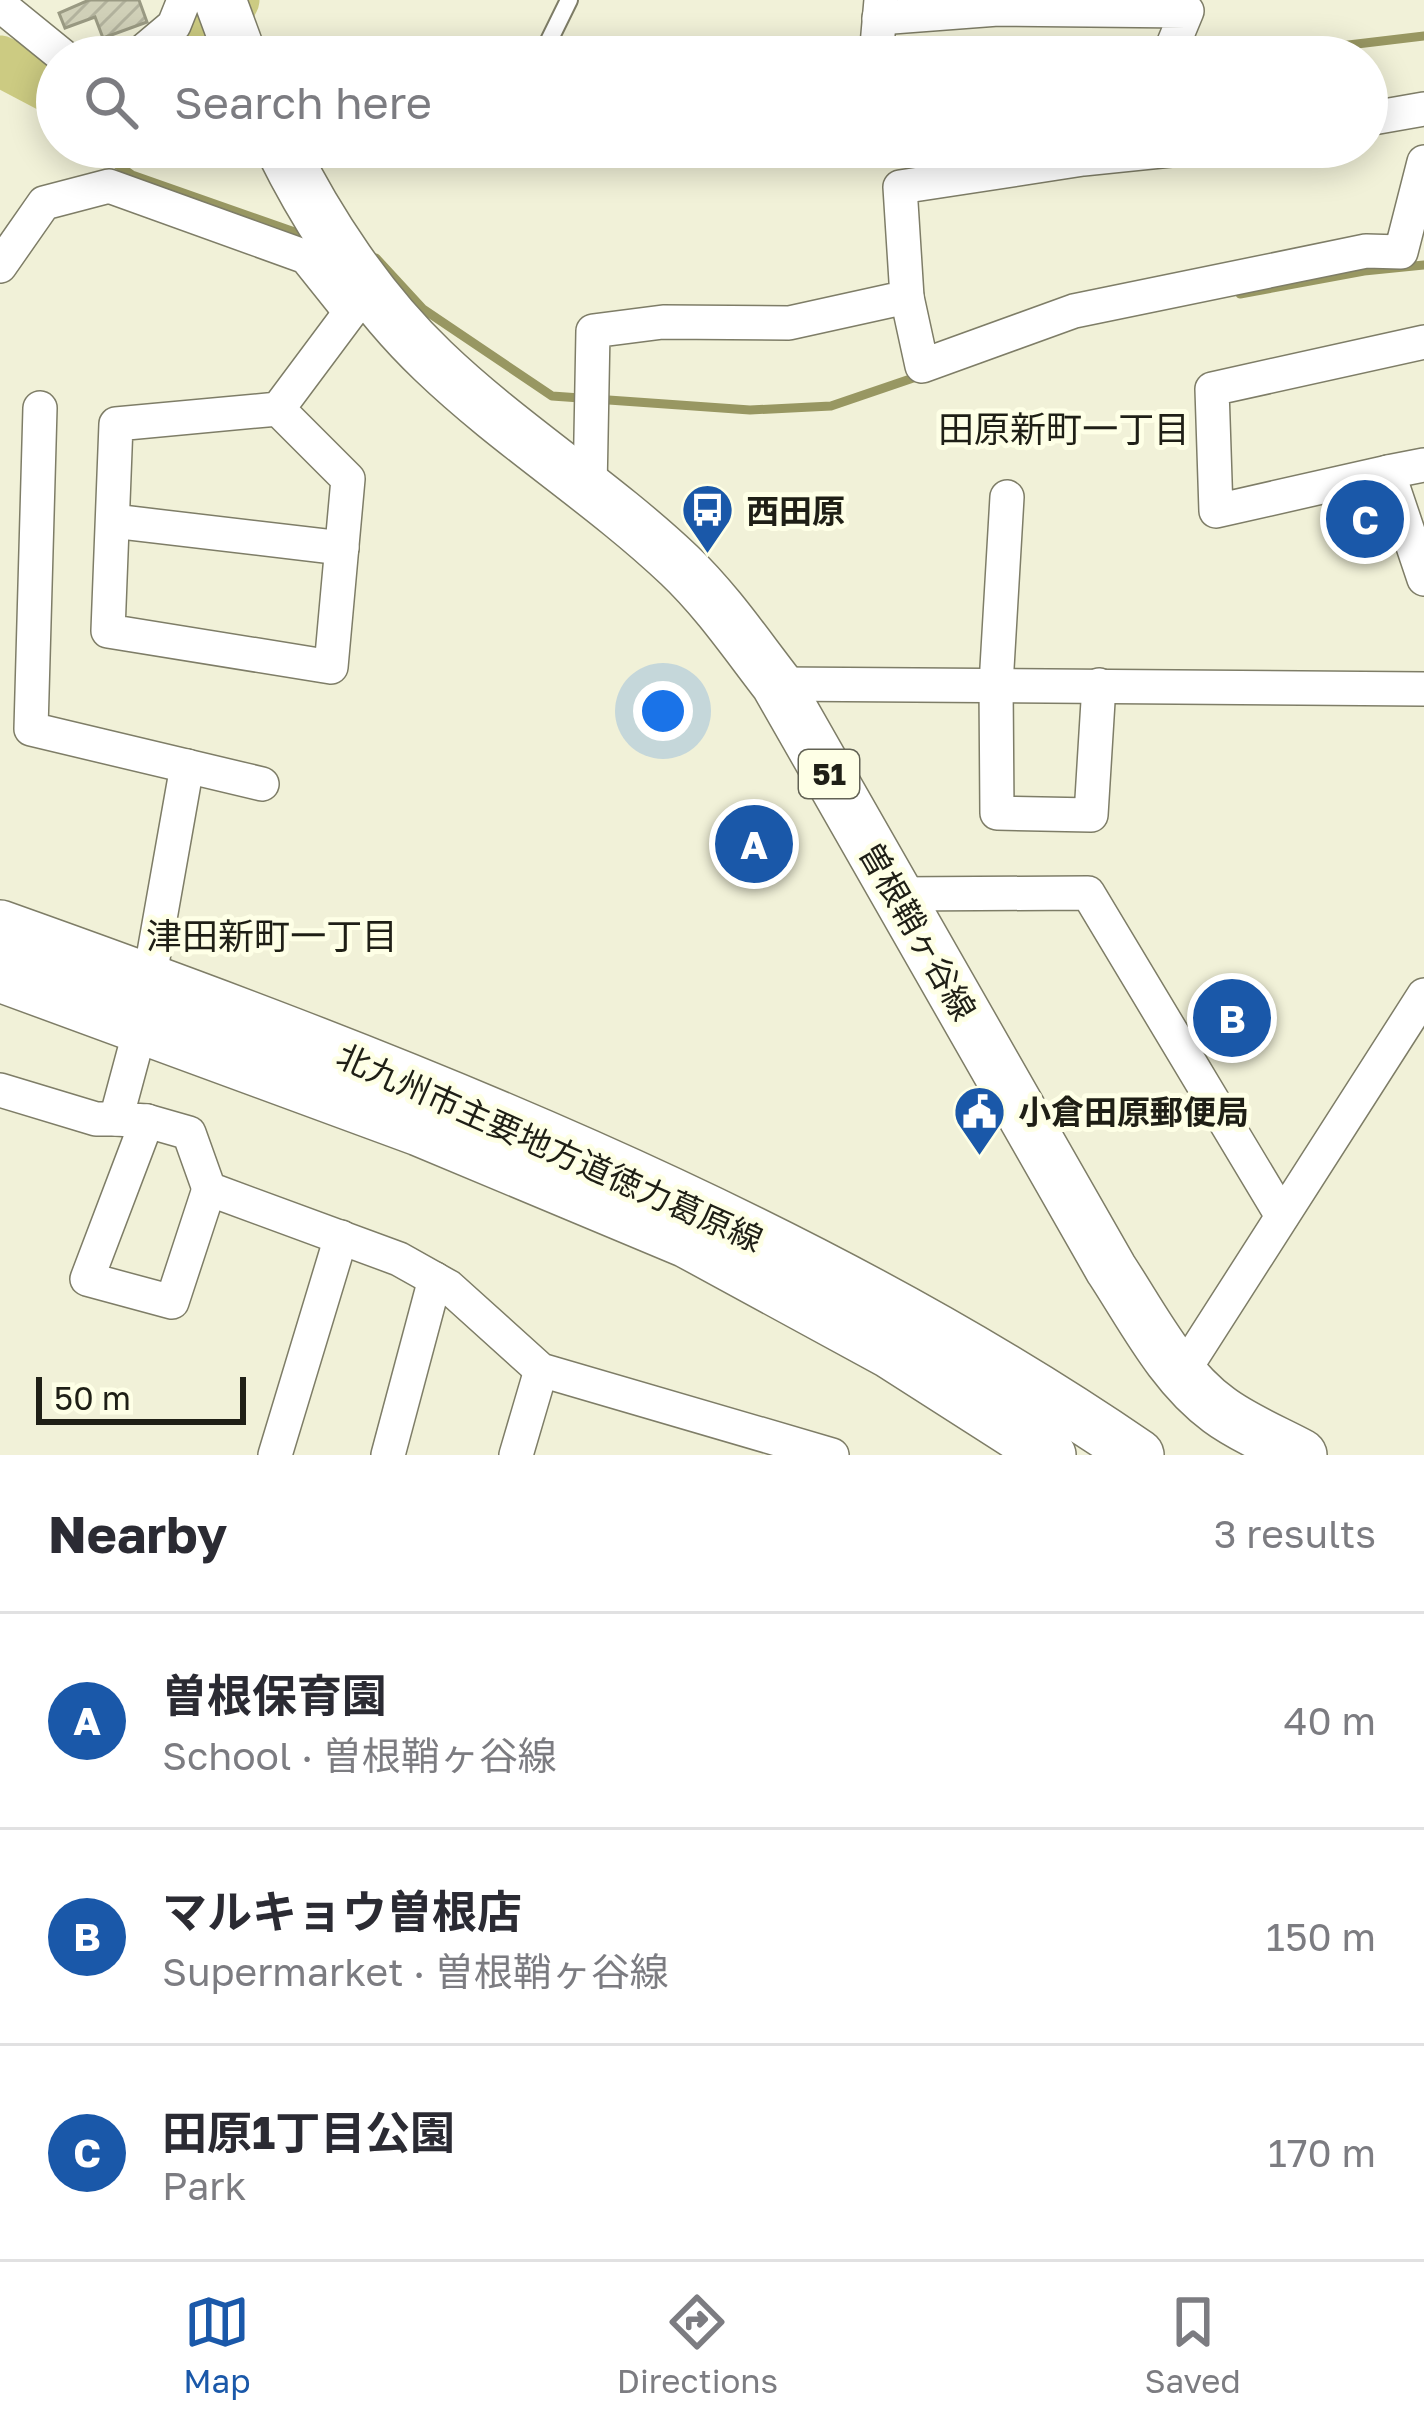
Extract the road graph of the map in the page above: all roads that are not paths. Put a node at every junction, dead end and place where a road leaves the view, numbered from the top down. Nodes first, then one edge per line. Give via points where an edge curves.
1 (184, 0) edge
2 (220, 0) edge
3 (569, 0) edge
4 (1000, 4) edge
5 (0, 5) edge
6 (1190, 6) edge
7 (880, 9) edge
8 (38, 36) edge
9 (161, 36) edge
10 (234, 36) edge
11 (551, 36) edge
12 (1177, 36) edge
13 (1424, 109) edge
14 (1388, 115) edge
15 (1424, 162) edge
16 (291, 168) edge
17 (1041, 168) edge
18 (0, 266) edge
19 (908, 297) junction
20 (359, 299) junction
21 (1424, 342) edge
22 (40, 408) dead end
23 (278, 409) junction
24 (1424, 465) edge
25 (1388, 472) junction
26 (590, 489) junction
27 (1007, 497) dead end
28 (112, 521) junction
29 (342, 548) junction
30 (1424, 579) edge
31 (777, 684) junction
32 (997, 685) junction
33 (1099, 685) junction
34 (1424, 689) edge
35 (187, 766) junction
36 (262, 784) dead end
37 (897, 894) junction
38 (0, 926) edge
39 (0, 976) edge
40 (1424, 995) edge
41 (144, 1002) junction
42 (0, 1090) edge
43 (131, 1120) junction
44 (209, 1189) junction
45 (1282, 1216) junction
46 (341, 1237) junction
47 (435, 1279) junction
48 (542, 1370) junction
49 (1182, 1373) junction
50 (1082, 1438) edge
51 (275, 1455) edge
52 (388, 1455) edge
53 (516, 1455) edge
54 (832, 1455) edge
55 (1050, 1455) edge
56 (1138, 1455) edge
57 (1301, 1455) edge

1 - 9 street
2 - 10 main road
3 - 11 lane
4 - 6 street
4 - 7 street
5 - 8 street
6 - 12 street
13 - 14 street
15 - 19 street via 1401,252 1366,251 1074,311 922,366
16 - 20 main road, 曽根鞘ヶ谷線 / 51
17 - 19 street via 899,188
18 - 20 street via 44,202 109,186 306,257
19 - 26 street via 789,322 663,322 593,332
20 - 23 street
20 - 26 main road, 曽根鞘ヶ谷線 / 51
21 - 25 street via 1212,389 1216,511
22 - 35 street via 31,729
23 - 28 street via 116,424
23 - 29 street via 348,479
24 - 25 street
25 - 30 street
26 - 31 main road, 曽根鞘ヶ谷線 / 51 via 680,566
27 - 32 street
28 - 29 street
28 - 29 street via 108,631 332,667
31 - 32 street
31 - 37 main road, 曽根鞘ヶ谷線 / 51
32 - 33 street
32 - 33 street via 997,813 1091,815
33 - 34 street
35 - 36 street
35 - 41 street
37 - 45 street via 1088,893
37 - 49 main road, 曽根鞘ヶ谷線 / 51 via 1111,1269
38 - 41 main road, 北九州市主要地方道徳力葛原線
39 - 41 main road, 北九州市主要地方道徳力葛原線
40 - 45 street
41 - 43 street
41 - 50 main road, 北九州市主要地方道徳力葛原線 via 419,1086 686,1200 890,1305
41 - 55 main road, 北九州市主要地方道徳力葛原線 via 687,1242 889,1352
42 - 43 street via 96,1119
43 - 44 street via 189,1133
43 - 44 street via 87,1279 172,1302
44 - 46 street
45 - 49 street
46 - 47 street
46 - 51 street
47 - 48 street
47 - 52 street
48 - 53 street
48 - 54 street
49 - 57 main road, 曽根鞘ヶ谷線 / 51 via 1218,1410
50 - 56 main road, 北九州市主要地方道徳力葛原線

